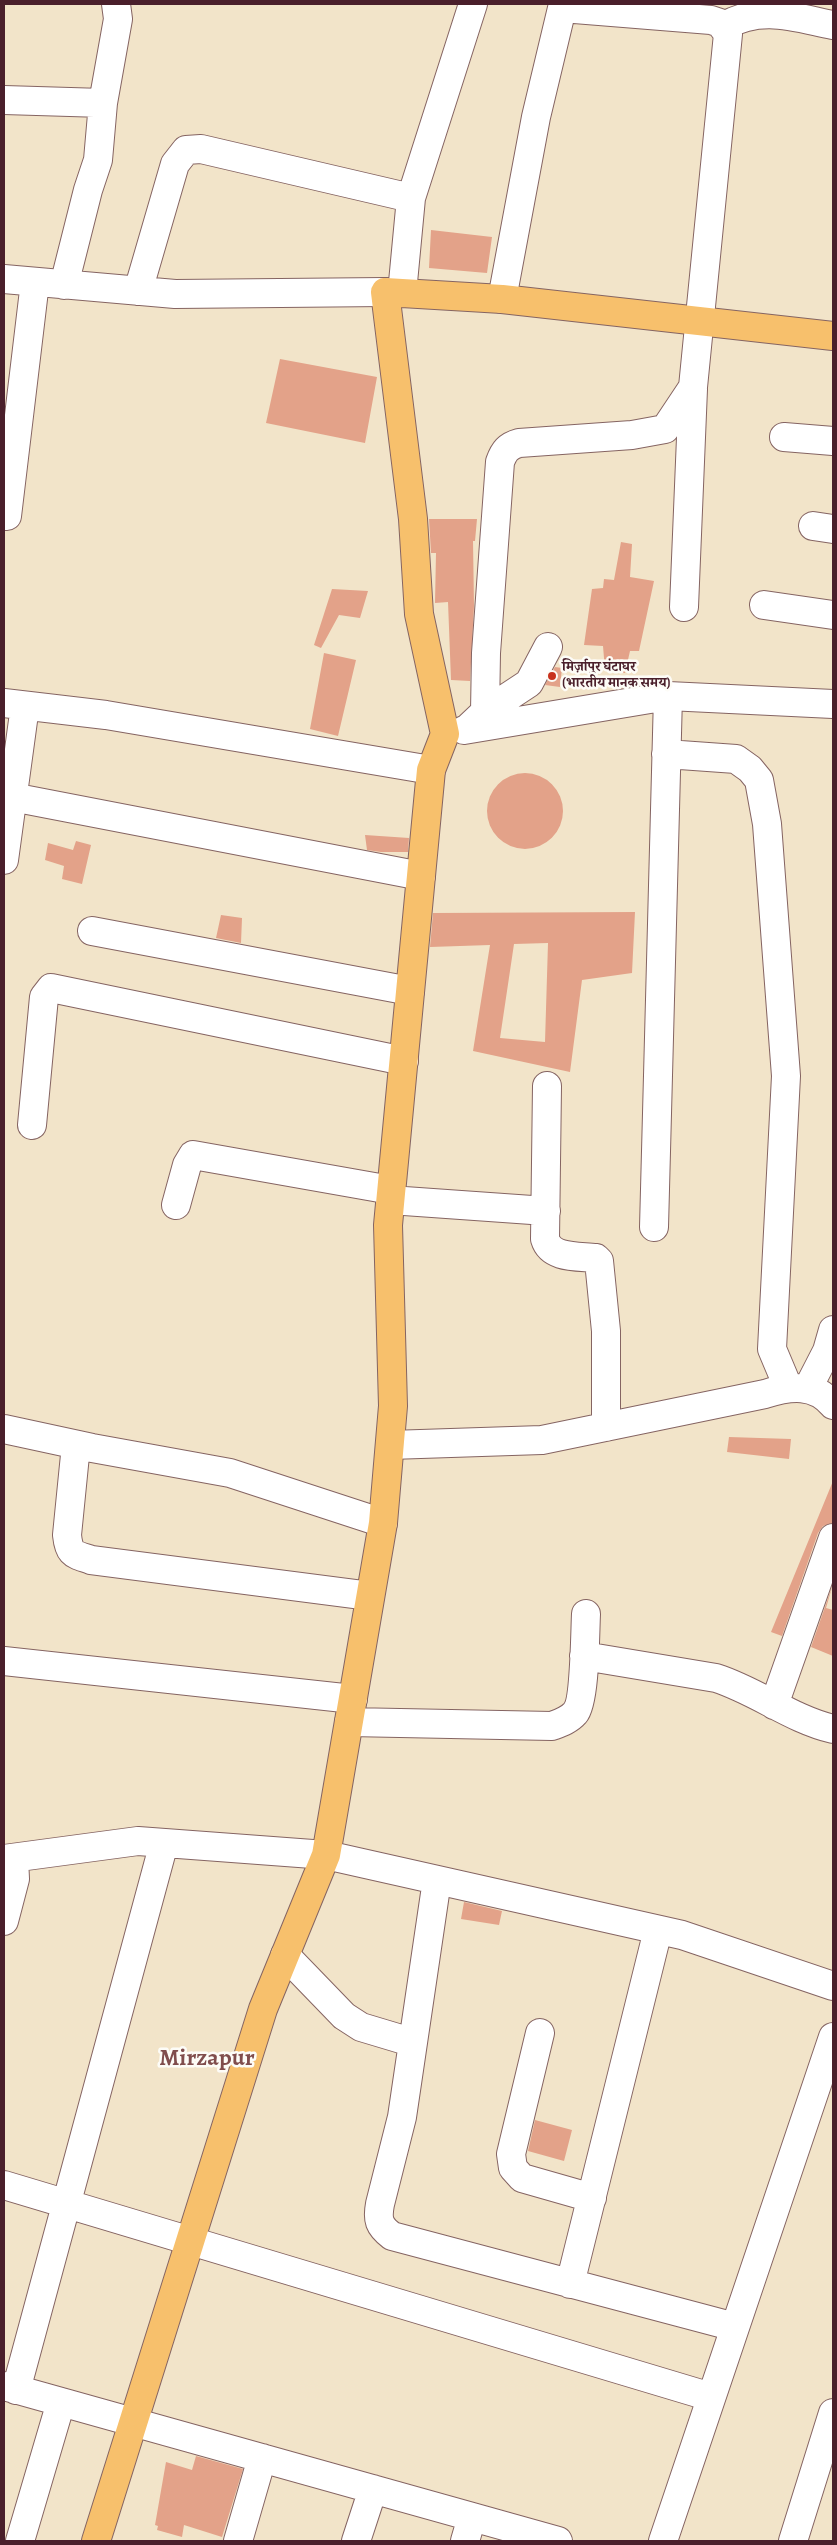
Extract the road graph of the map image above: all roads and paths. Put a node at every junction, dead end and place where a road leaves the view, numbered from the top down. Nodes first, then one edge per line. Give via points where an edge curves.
1 (116, 4) edge
2 (473, 4) edge
3 (563, 6) edge
4 (724, 26) junction
5 (833, 26) edge
6 (4, 100) edge
7 (104, 103) junction
8 (411, 198) junction
9 (4, 279) edge
10 (35, 282) junction
11 (64, 285) junction
12 (138, 291) junction
13 (393, 292) junction
14 (502, 300) junction
15 (700, 319) junction
16 (833, 336) edge
17 (693, 387) junction
18 (784, 437) dead end
19 (833, 441) edge
20 (7, 516) dead end
21 (764, 606) dead end
22 (684, 607) dead end
23 (833, 615) edge
24 (548, 647) dead end
25 (668, 696) junction
26 (833, 704) edge
27 (14, 705) edge
28 (466, 725) junction
29 (666, 754) junction
30 (431, 770) junction
31 (12, 797) junction
32 (4, 860) edge
33 (421, 876) junction
34 (92, 931) dead end
35 (410, 991) junction
36 (404, 1061) junction
37 (547, 1086) dead end
38 (32, 1126) dead end
39 (391, 1195) junction
40 (176, 1205) dead end
41 (546, 1211) junction
42 (654, 1227) dead end
43 (833, 1330) edge
44 (798, 1388) junction
45 (833, 1405) edge
46 (606, 1427) junction
47 (4, 1429) edge
48 (390, 1444) junction
49 (76, 1445) junction
50 (383, 1523) junction
51 (833, 1538) edge
52 (370, 1596) junction
53 (586, 1614) dead end
54 (584, 1656) junction
55 (4, 1661) edge
56 (774, 1705) junction
57 (351, 1710) junction
58 (833, 1729) edge
59 (164, 1843) junction
60 (326, 1856) junction
61 (9, 1859) edge
62 (437, 1880) junction
63 (4, 1921) edge
64 (658, 1930) junction
65 (285, 1955) junction
66 (833, 1986) edge
67 (540, 2033) dead end
68 (833, 2037) edge
69 (411, 2042) junction
70 (4, 2185) edge
71 (592, 2198) junction
72 (67, 2204) junction
73 (191, 2241) junction
74 (570, 2284) junction
75 (735, 2328) junction
76 (10, 2388) edge
77 (711, 2397) junction
78 (61, 2402) junction
79 (833, 2413) edge
80 (135, 2422) junction
81 (262, 2458) junction
82 (824, 2472) edge
83 (373, 2489) junction
84 (468, 2529) edge
85 (20, 2541) edge
86 (96, 2541) edge
87 (238, 2541) edge
88 (356, 2541) edge
89 (558, 2541) edge
90 (662, 2541) edge
91 (794, 2541) edge

1 - 7 street via 118,19
2 - 8 street
3 - 4 street via 711,20
3 - 14 street via 536,117
4 - 5 street via 739,18 773,13
4 - 15 street via 728,34
6 - 7 street
7 - 11 street via 98,160
8 - 12 street via 201,149 186,150 175,164
8 - 13 street
9 - 10 street
10 - 11 street
10 - 20 street
11 - 12 street
12 - 13 street via 175,294
13 - 14 main road
13 - 28 main road via 418,614
14 - 15 main road
15 - 16 main road
15 - 17 street
17 - 22 street
17 - 28 street via 665,429 632,435 519,442 504,452 500,462 486,653
18 - 19 street
21 - 23 street
24 - 28 street via 529,683
25 - 26 street
25 - 28 street
25 - 29 street
27 - 30 street via 106,715
27 - 31 street
28 - 30 main road
29 - 42 street
29 - 44 street via 736,759 759,780 767,824 786,1076 772,1350
30 - 33 main road
31 - 32 street
31 - 33 street
33 - 35 main road
34 - 35 street
35 - 36 main road
36 - 38 street via 51,988 44,997
36 - 39 main road
37 - 41 street
39 - 40 street via 193,1155
39 - 41 street
39 - 48 main road via 388,1225 393,1406
41 - 46 street via 545,1239 548,1247 556,1254 599,1261 606,1331
43 - 44 street via 827,1351
44 - 45 street via 826,1396
44 - 46 street
46 - 48 street via 542,1440
47 - 49 street
48 - 50 main road
49 - 50 street via 230,1473
49 - 52 street via 67,1535 68,1548 75,1555 91,1560
50 - 52 main road
51 - 56 street
52 - 57 main road
53 - 54 street
54 - 56 street via 716,1678
54 - 57 street via 581,1699 576,1712 552,1726
55 - 57 street
56 - 58 street via 811,1724
57 - 60 main road
59 - 60 street
59 - 61 street via 138,1841
59 - 72 street
60 - 62 street
60 - 65 main road
61 - 63 street via 14,1880
62 - 64 street
62 - 69 street
64 - 66 street via 682,1935
64 - 71 street
65 - 69 street via 344,2016 361,2027
65 - 73 main road via 263,2009
67 - 71 street via 511,2154 513,2168 522,2178
68 - 75 street
69 - 74 street via 402,2116 380,2204 378,2218 382,2228 392,2236
70 - 72 street
71 - 74 street
72 - 73 street
72 - 76 street
73 - 77 street
73 - 80 main road
74 - 75 street
75 - 77 street
76 - 78 street
77 - 90 street
78 - 80 street
78 - 85 street
79 - 82 street
80 - 81 street
80 - 86 main road
81 - 83 street
81 - 87 street
82 - 91 street
83 - 84 street
83 - 88 street
84 - 89 street

